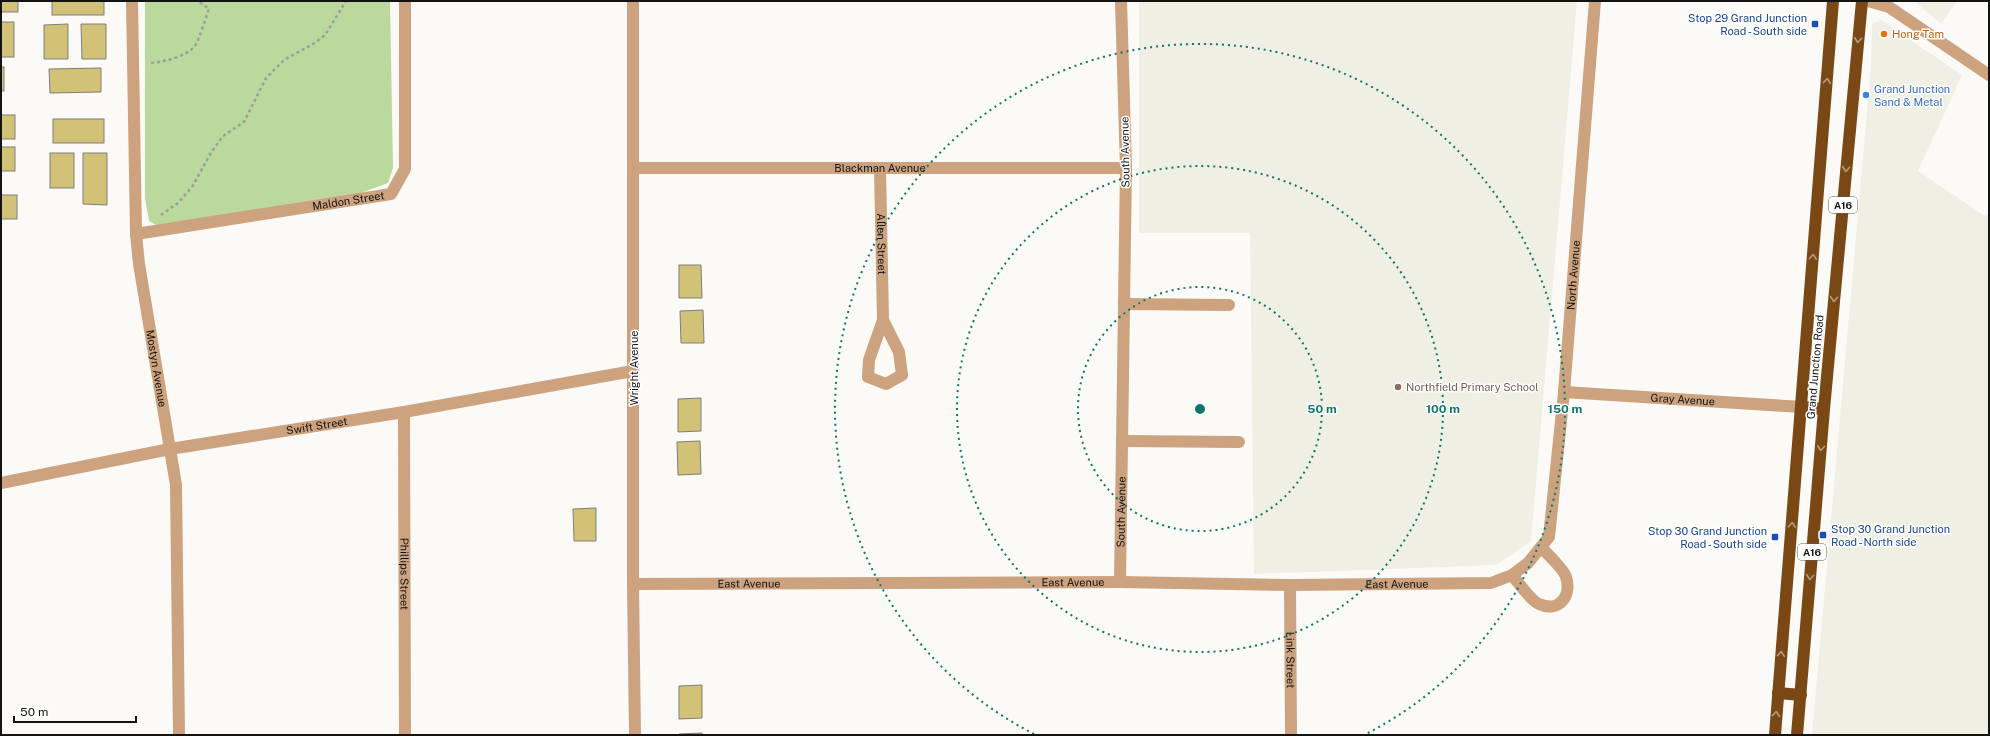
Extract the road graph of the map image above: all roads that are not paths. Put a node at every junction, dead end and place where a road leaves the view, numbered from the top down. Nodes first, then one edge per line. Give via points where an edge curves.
1 (132, 1) edge
2 (405, 1) edge
3 (633, 1) edge
4 (1121, 1) edge
5 (1595, 1) edge
6 (1833, 1) edge
7 (1862, 1) edge
8 (1868, 1) edge
9 (1989, 75) edge
10 (634, 168) junction
11 (880, 168) junction
12 (1126, 168) junction
13 (136, 234) junction
14 (1124, 304) junction
15 (1229, 304) dead end
16 (883, 320) junction
17 (634, 371) junction
18 (1564, 392) junction
19 (1802, 407) junction
20 (1824, 409) junction
21 (404, 412) junction
22 (1122, 441) junction
23 (1239, 442) dead end
24 (170, 449) junction
25 (1, 483) edge
26 (1541, 547) junction
27 (1528, 563) joint
28 (1512, 575) junction
29 (1120, 582) junction
30 (633, 584) junction
31 (1290, 585) junction
32 (1778, 693) junction
33 (1800, 695) junction
34 (179, 735) edge
35 (405, 735) edge
36 (635, 735) edge
37 (1291, 735) edge
38 (1774, 735) edge
39 (1797, 735) edge

1 - 13 street, Mostyn Avenue
2 - 13 street, Maldon Street via 405,169 391,194
3 - 10 street, Wright Avenue
4 - 12 street, South Avenue
5 - 18 street, North Avenue
19 -> 6 highway, Grand Junction Road / A16
7 -> 20 highway, Grand Junction Road / A16
8 - 9 street via 1889,7
10 - 11 street, Blackman Avenue
10 - 17 street, Wright Avenue
11 - 12 street, Blackman Avenue
11 - 16 street, Allen Street
12 - 14 street, South Avenue
13 - 24 street, Mostyn Avenue
14 - 15 street
14 - 22 street, South Avenue
16 - 16 street, Allen Street via 899,352 902,375 886,384 868,376 869,360
17 - 21 street, Swift Street
17 - 30 street, Wright Avenue
18 - 19 street, Gray Avenue
18 - 26 street, North Avenue via 1549,536
19 - 20 highway
32 -> 19 highway, Grand Junction Road / A16
20 -> 33 highway, Grand Junction Road / A16
21 - 24 street, Swift Street
21 - 35 street, Phillips Street
22 - 23 street
22 - 29 street, South Avenue
24 - 25 street, Swift Street
24 - 34 street, Mostyn Avenue via 176,485
26 - 27 street, North Avenue
26 - 28 street via 1566,576 1568,594 1562,604 1553,607 1538,604
27 - 28 street, East Avenue
28 - 31 street, East Avenue via 1491,583
29 - 30 street, East Avenue
29 - 31 street, East Avenue
30 - 36 street, Wright Avenue
31 - 37 street, Link Street
32 - 33 highway
38 -> 32 highway, Grand Junction Road / A16
33 - 39 highway, Grand Junction Road / A16

